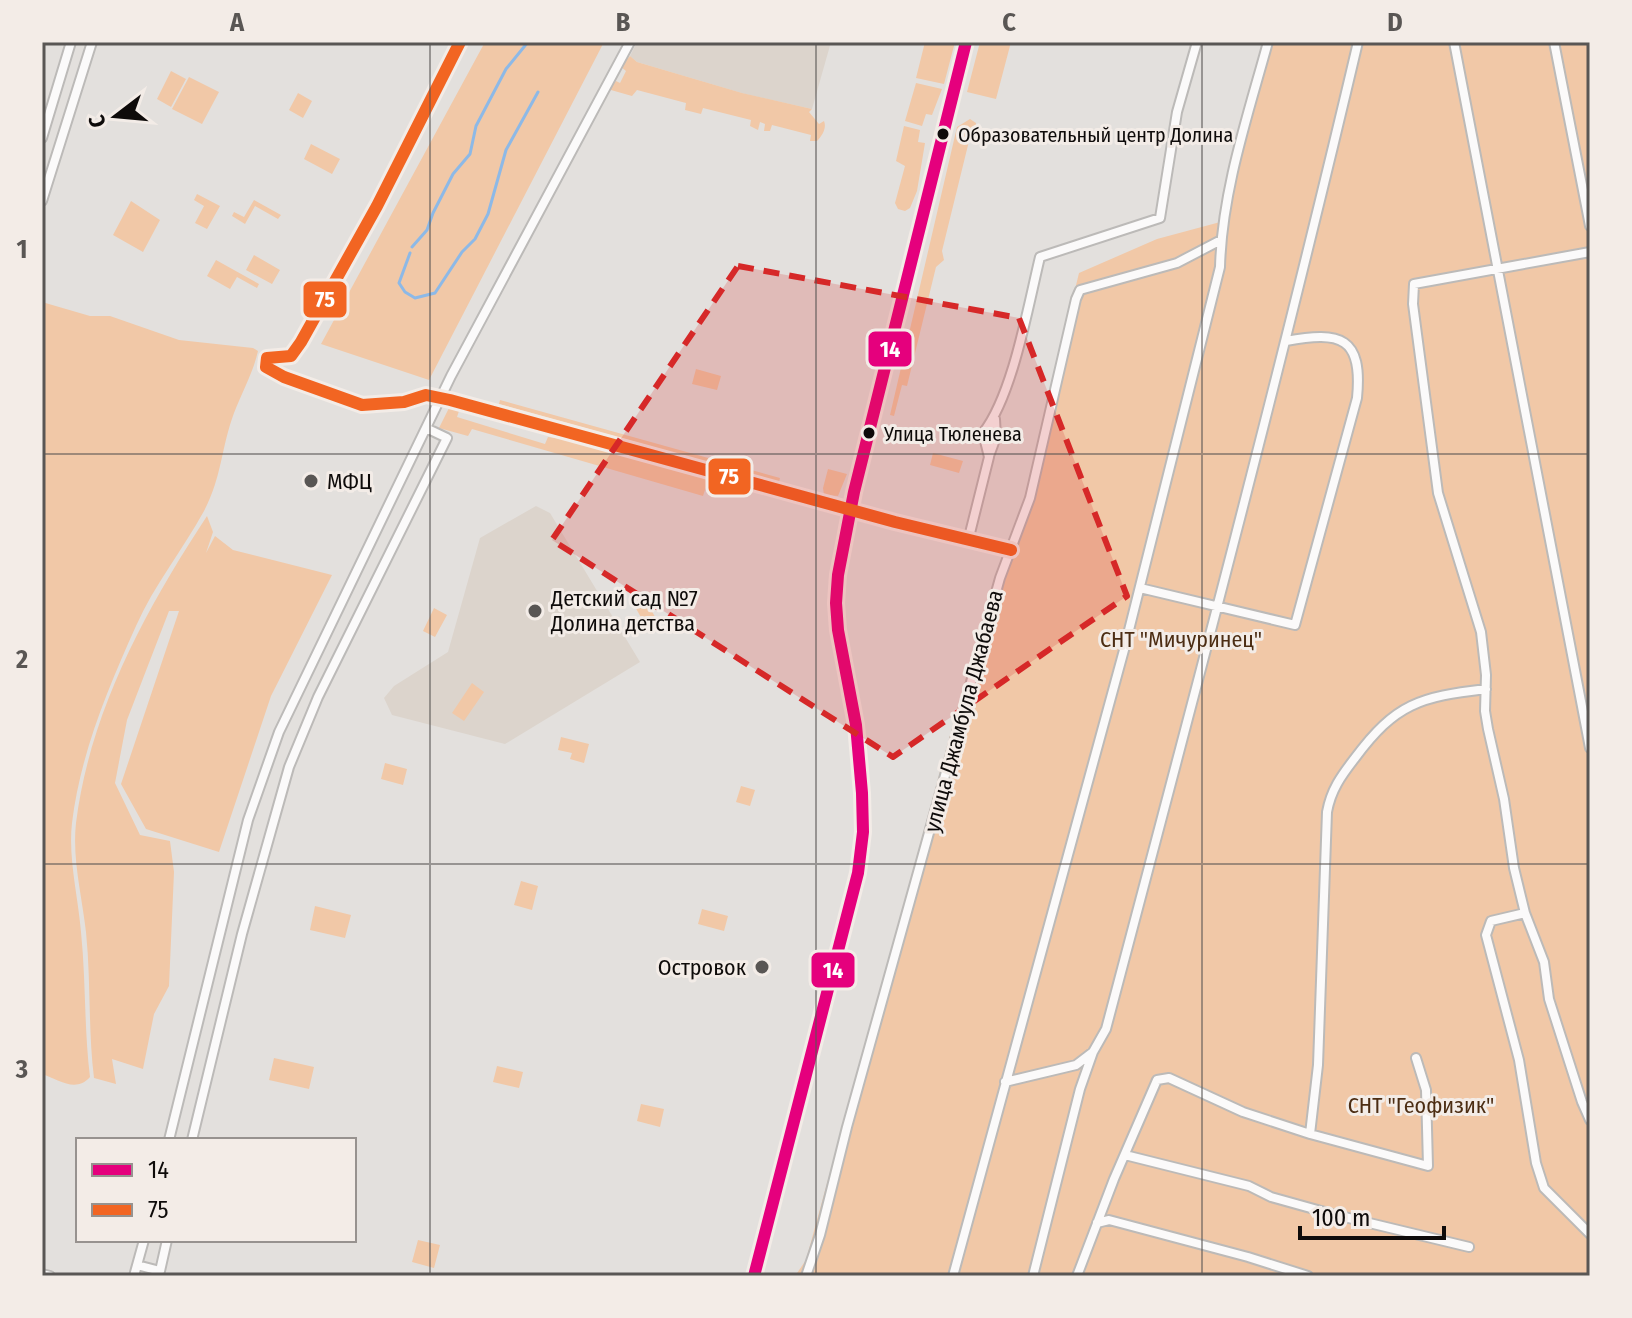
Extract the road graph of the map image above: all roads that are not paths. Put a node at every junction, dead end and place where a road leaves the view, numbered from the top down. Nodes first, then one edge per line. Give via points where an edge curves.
1 (71, 42) edge
2 (92, 42) edge
3 (460, 42) edge
4 (630, 42) edge
5 (966, 42) edge
6 (1197, 42) edge
7 (1268, 42) edge
8 (1358, 42) edge
9 (1454, 42) edge
10 (1554, 42) edge
11 (42, 138) edge
12 (42, 201) edge
13 (1590, 226) edge
14 (1221, 240) junction
15 (1590, 252) edge
16 (1498, 267) junction
17 (1286, 341) junction
18 (440, 398) junction
19 (426, 428) junction
20 (851, 509) junction
21 (968, 541) junction
22 (1011, 550) junction
23 (1140, 588) junction
24 (1219, 608) junction
25 (1486, 689) junction
26 (1590, 748) edge
27 (1525, 913) junction
28 (1093, 1052) junction
29 (1416, 1058) dead end
30 (1005, 1082) junction
31 (1590, 1120) edge
32 (1310, 1134) junction
33 (169, 1138) edge
34 (192, 1138) edge
35 (1125, 1155) junction
36 (1097, 1223) junction
37 (1590, 1234) edge
38 (143, 1242) edge
39 (167, 1242) edge
40 (1469, 1247) dead end
41 (137, 1265) junction
42 (42, 1274) edge
43 (50, 1276) edge
44 (134, 1276) edge
45 (754, 1276) edge
46 (806, 1276) edge
47 (953, 1276) edge
48 (1033, 1276) edge
49 (1077, 1276) edge
50 (1308, 1276) edge

1 - 11 street
2 - 12 street
3 - 18 street via 301,342 291,356 267,358 266,367 362,405 426,395
4 - 18 street
5 - 20 street
6 - 21 street via 1177,112 1160,218 1040,257 1004,396 983,433 989,457
7 - 14 street
8 - 17 street
9 - 16 street
10 - 13 street
14 - 22 street, улица Джамбула Джабаева via 1177,263 1080,290 1030,498
14 - 23 street via 1220,267
15 - 16 street
16 - 25 street via 1414,284 1413,304 1438,493 1481,632
16 - 26 street
17 - 24 street
17 - 24 street via 1339,338 1353,349 1360,370 1357,398 1295,625
18 - 19 street
18 - 20 street
19 - 33 street via 263,772
19 - 34 street via 447,438 318,697 284,782
20 - 21 street
20 - 45 street via 836,603 856,725 860,859
21 - 22 street
22 - 46 street, улица Джамбула Джабаева
23 - 24 street
23 - 30 street
24 - 28 street via 1106,1029
25 - 27 street via 1488,729
25 - 32 street via 1441,694 1402,708 1374,732 1330,797
27 - 31 street
27 - 37 street via 1491,921 1486,935 1519,1060 1544,1188
28 - 30 street via 1076,1065
28 - 48 street
29 - 32 street via 1426,1090 1428,1166
30 - 47 street
32 - 35 street via 1243,1112 1169,1078 1157,1080
35 - 36 street
35 - 40 street
36 - 49 street
36 - 50 street via 1109,1220
38 - 41 street
39 - 41 street via 160,1271
41 - 44 street
42 - 43 street

